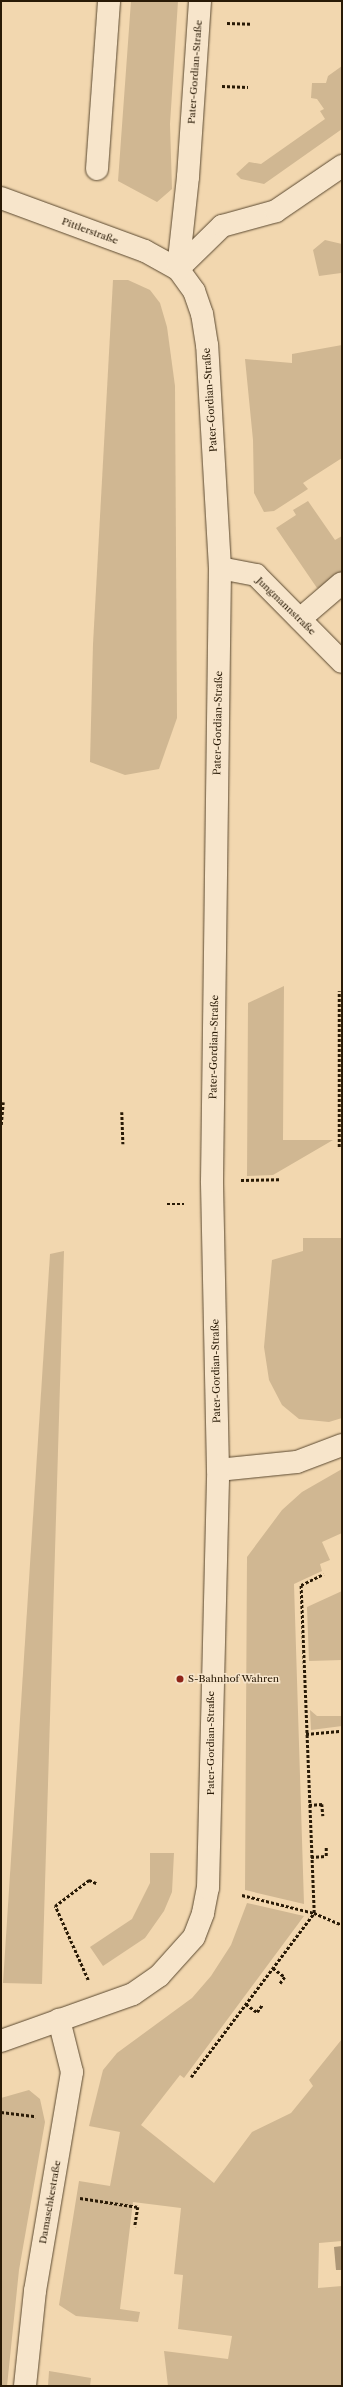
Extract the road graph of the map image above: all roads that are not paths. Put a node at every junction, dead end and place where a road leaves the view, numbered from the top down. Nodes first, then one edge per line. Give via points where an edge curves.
1 (109, 1) edge
2 (200, 1) edge
3 (342, 166) edge
4 (97, 169) dead end
5 (1, 198) edge
6 (178, 268) junction
7 (220, 568) junction
8 (342, 583) edge
9 (300, 619) junction
10 (342, 662) edge
11 (342, 1445) edge
12 (218, 1470) junction
13 (59, 2020) junction
14 (1, 2041) edge
15 (25, 2386) edge

1 - 4 street
2 - 6 street, Pater-Gordian-Straße via 188,177
3 - 6 street via 276,211 222,226
5 - 6 street, Pittlerstraße via 145,251
6 - 7 street, Pater-Gordian-Straße via 194,291 202,314 207,344
7 - 9 street, Jungmannstraße via 256,575
7 - 12 street, Pater-Gordian-Straße via 212,1181
8 - 9 street
9 - 10 street, Jungmannstraße
11 - 12 street via 297,1462
12 - 13 street, Pater-Gordian-Straße via 211,1802 208,1888 203,1913 194,1938 159,1976 133,1994
13 - 14 street, Pater-Gordian-Straße
13 - 15 street, Damaschkestraße via 72,2072 35,2291

